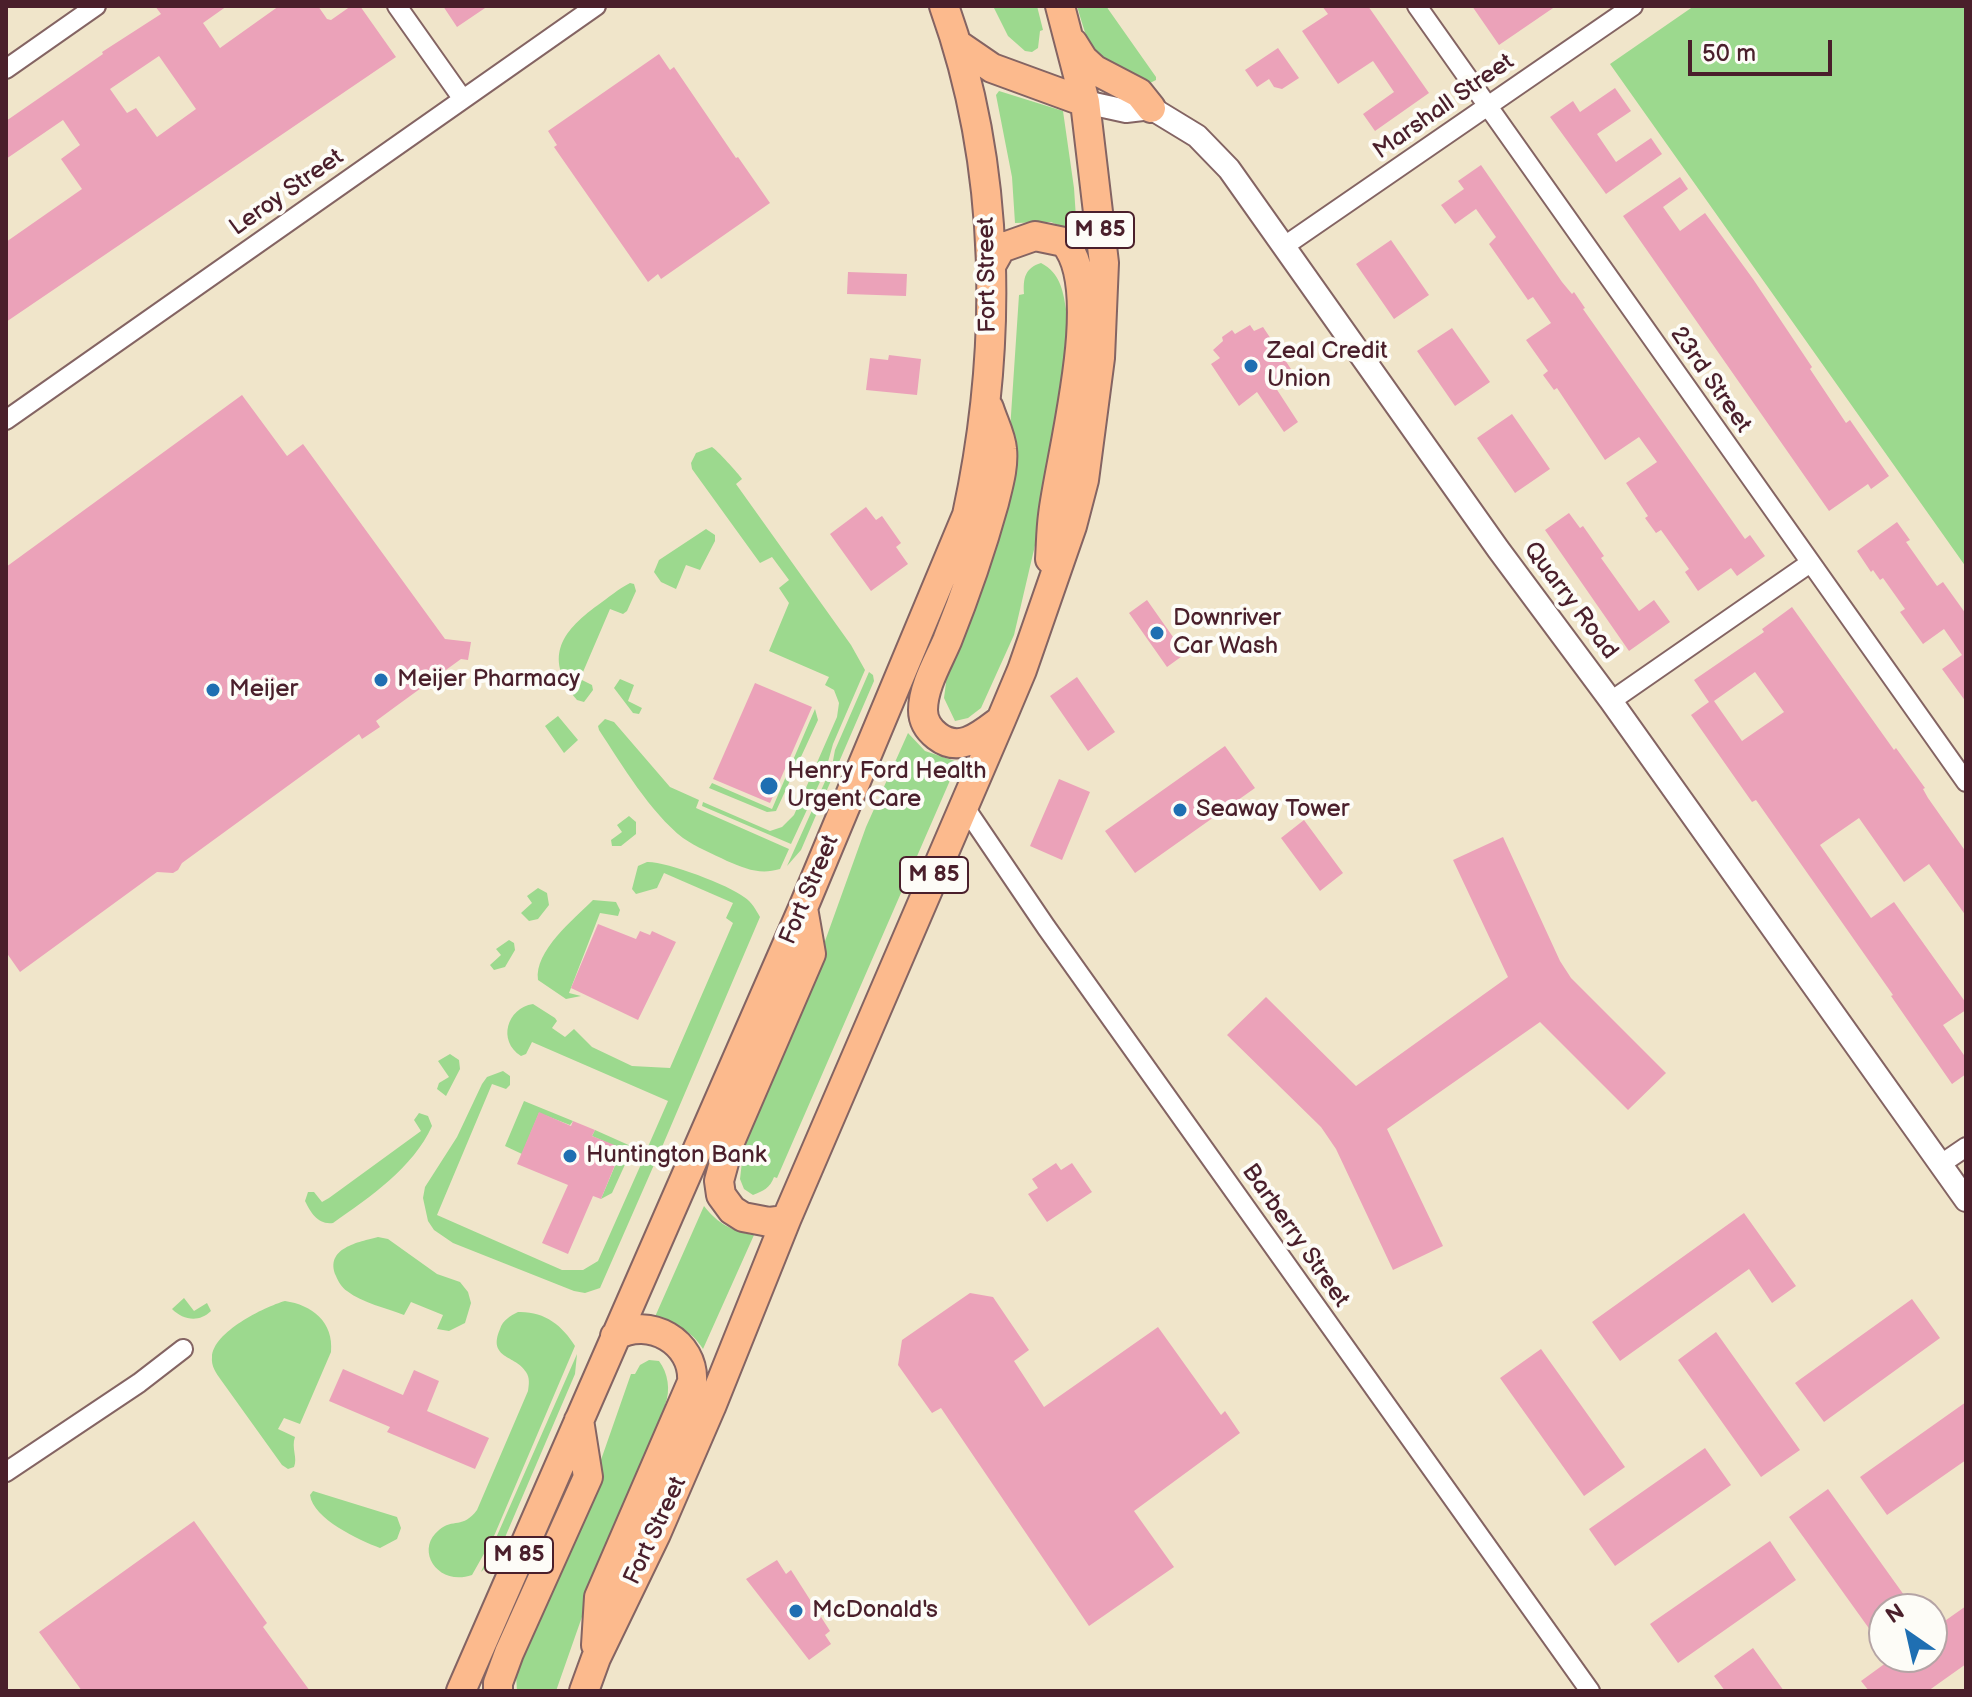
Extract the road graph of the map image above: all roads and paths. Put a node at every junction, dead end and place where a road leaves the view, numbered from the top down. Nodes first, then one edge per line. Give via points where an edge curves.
1 (96, 6) edge
2 (397, 6) edge
3 (596, 6) edge
4 (944, 6) edge
5 (1060, 6) edge
6 (1417, 6) edge
7 (1633, 6) edge
8 (1068, 36) junction
9 (957, 44) junction
10 (6, 69) edge
11 (462, 98) junction
12 (1085, 102) junction
13 (1487, 106) junction
14 (1151, 108) junction
15 (1283, 247) junction
16 (992, 264) junction
17 (986, 400) junction
18 (6, 420) edge
19 (1810, 563) junction
20 (1046, 599) junction
21 (1611, 701) junction
22 (1001, 720) junction
23 (1966, 782) edge
24 (964, 806) junction
25 (803, 908) junction
26 (1966, 1147) edge
27 (1941, 1164) junction
28 (1966, 1200) edge
29 (786, 1220) junction
30 (615, 1336) junction
31 (183, 1349) dead end
32 (579, 1419) junction
33 (6, 1472) edge
34 (596, 1658) junction
35 (461, 1691) edge
36 (498, 1691) edge
37 (584, 1691) edge
38 (1590, 1691) edge

1 - 10 street
2 - 11 street
3 - 11 street, Leroy Street
4 - 9 main road, Fort Street / M 85
5 - 8 main road, Fort Street / M 85
6 - 13 street, 23rd Street
7 - 13 street, Marshall Street
8 - 12 main road, Fort Street / M 85
8 - 14 main road via 1095,70 1139,93
9 - 12 main road via 992,68
9 - 16 main road, Fort Street / M 85 via 980,147
11 - 18 street, Leroy Street
12 - 14 street via 1126,111
12 - 20 main road, Fort Street / M 85 via 1104,263 1100,358 1084,480
13 - 15 street, Marshall Street
13 - 19 street, 23rd Street
14 - 15 street, Quarry Road via 1197,136 1229,169
15 - 21 street, Quarry Road
16 - 17 main road, Fort Street / M 85
16 - 20 main road via 1001,248 1017,240 1050,237 1071,250 1079,276 1077,369 1053,514
17 - 22 main road via 1002,448 1000,478 985,537 923,708 931,731 954,743 967,743
17 - 25 main road, Fort Street / M 85 via 967,515
19 - 21 street
19 - 23 street, 23rd Street
20 - 22 main road, Fort Street / M 85
21 - 27 street, Quarry Road
22 - 24 main road, Fort Street / M 85
24 - 29 main road, Fort Street / M 85
24 - 38 street, Barberry Street
25 - 29 main road via 811,954 729,1144 719,1181 732,1210 769,1222
25 - 30 main road, Fort Street / M 85
26 - 27 street
27 - 28 street, Quarry Road
29 - 34 main road, Fort Street / M 85 via 656,1534
30 - 32 main road, Fort Street / M 85
30 - 34 main road via 640,1327 669,1336 684,1349 693,1372 599,1597
31 - 33 street
32 - 35 main road, Fort Street / M 85
32 - 36 main road via 588,1477 509,1653
34 - 37 main road, Fort Street / M 85

